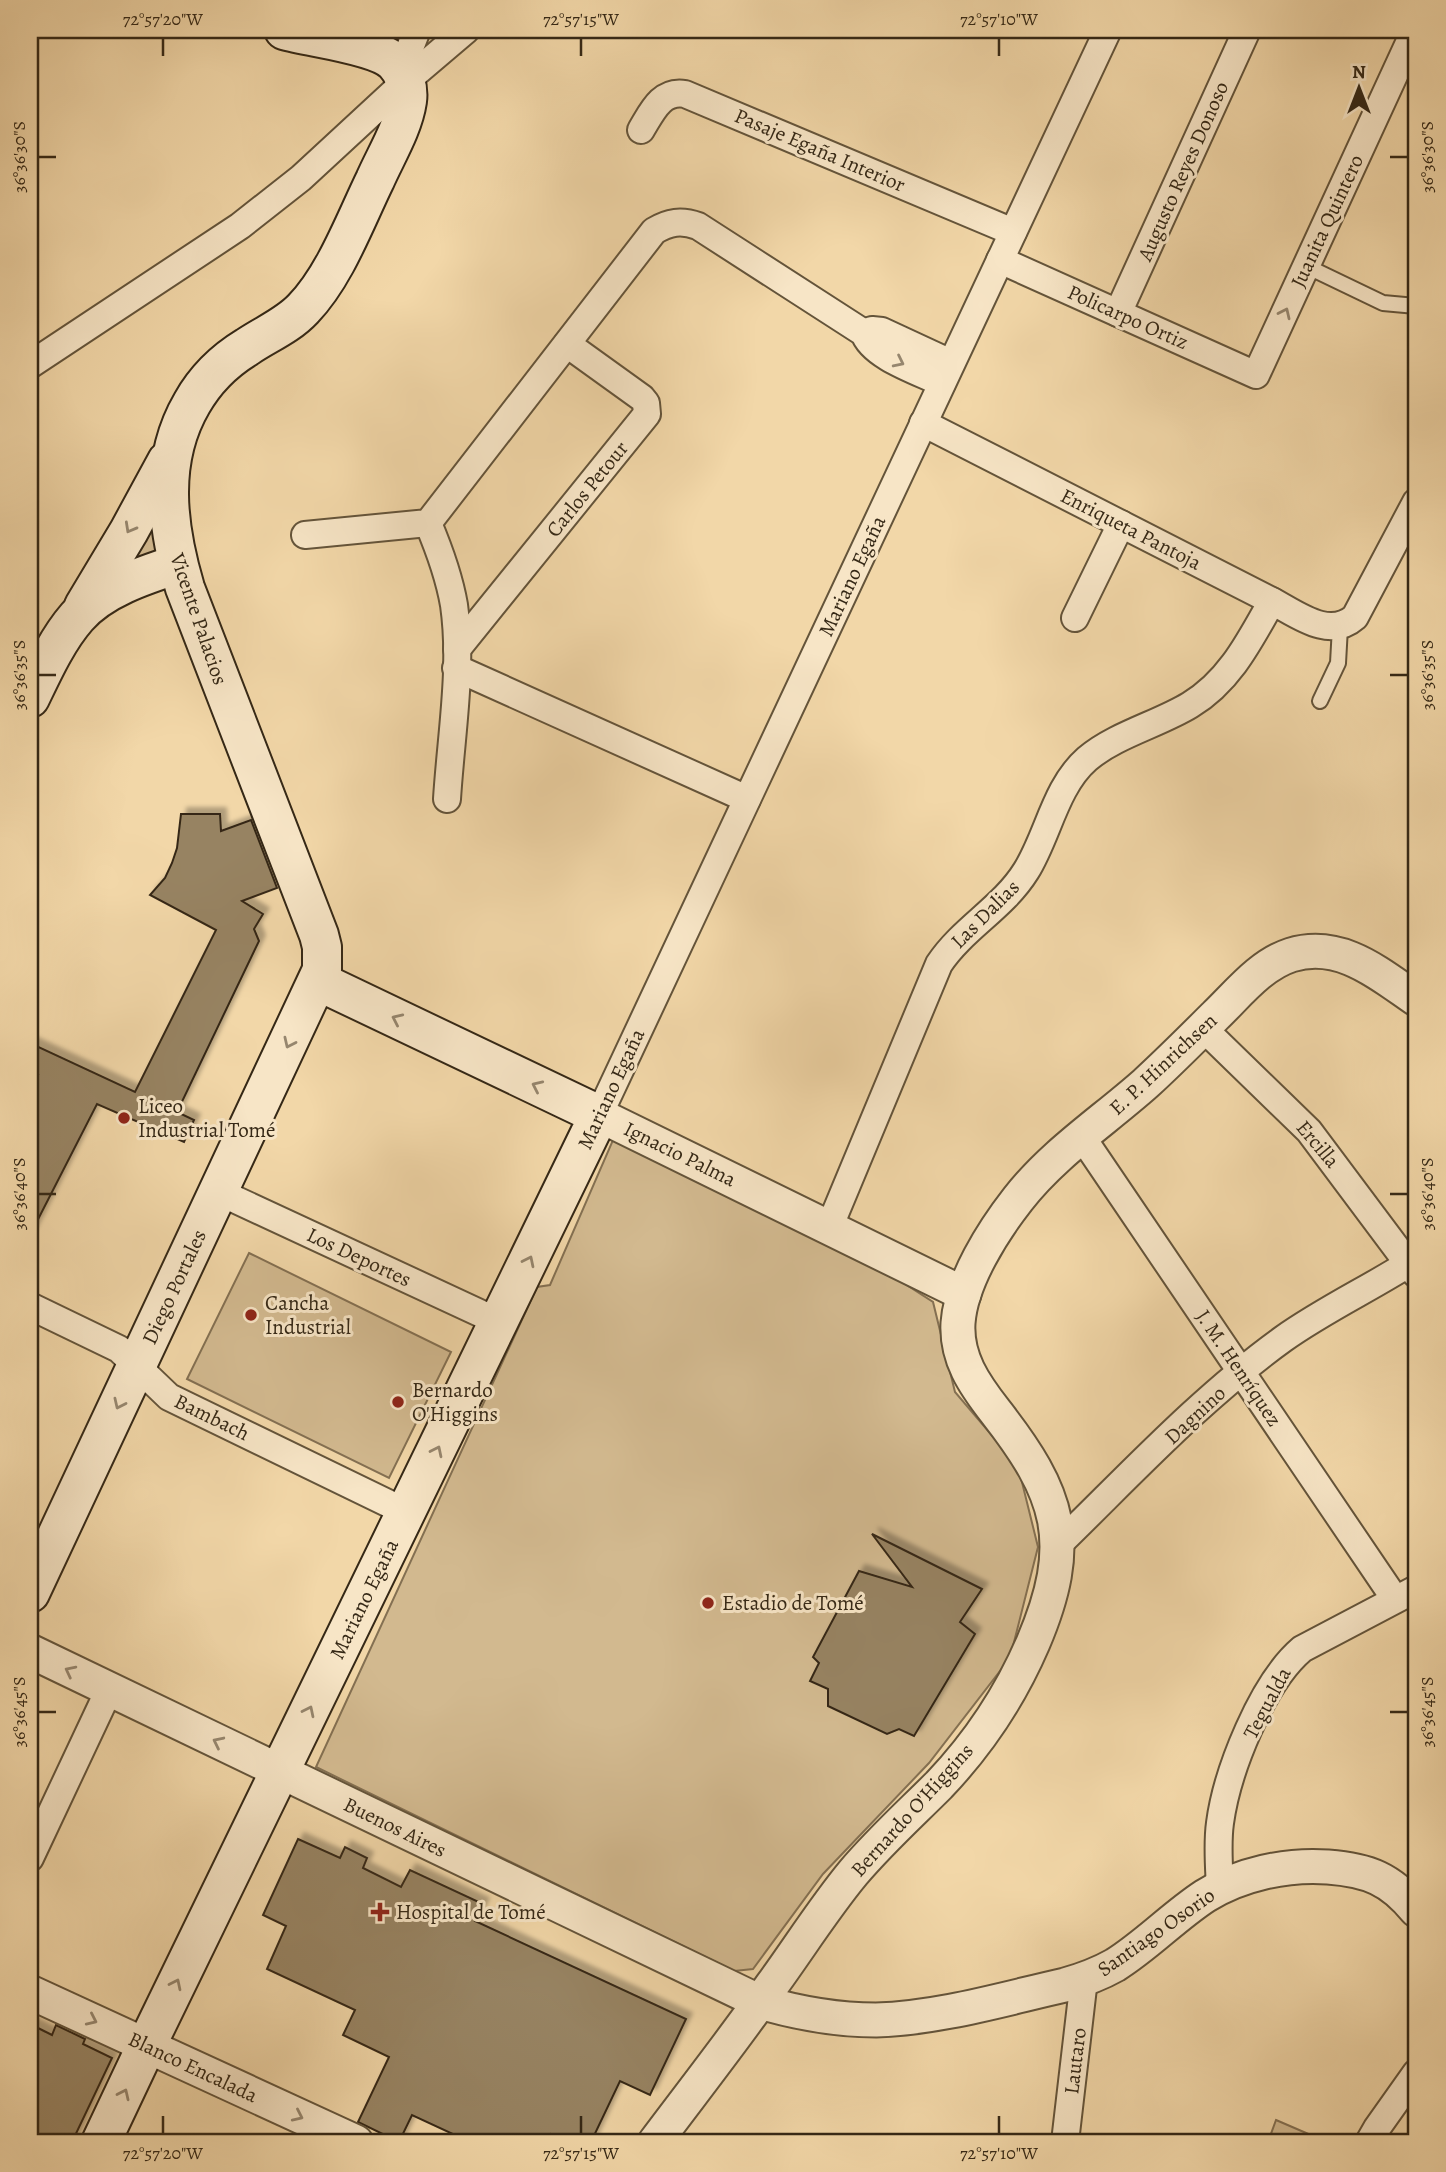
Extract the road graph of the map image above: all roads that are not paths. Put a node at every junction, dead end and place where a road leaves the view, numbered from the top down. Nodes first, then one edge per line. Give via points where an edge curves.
1 (284, 30) edge
2 (417, 30) edge
3 (466, 30) edge
4 (1108, 30) edge
5 (1247, 30) edge
6 (1415, 30) edge
7 (403, 76) junction
8 (641, 130) dead end
9 (1013, 232) junction
10 (1000, 260) junction
11 (1306, 266) junction
12 (1416, 306) edge
13 (1118, 313) junction
14 (567, 344) junction
15 (30, 365) edge
16 (946, 373) junction
17 (1256, 375) joint
18 (923, 423) junction
19 (174, 447) junction
20 (1416, 502) edge
21 (428, 523) junction
22 (1121, 524) junction
23 (305, 535) dead end
24 (178, 564) junction
25 (1272, 601) junction
26 (77, 617) junction
27 (1075, 618) dead end
28 (1340, 627) junction
29 (457, 659) junction
30 (30, 698) edge
31 (1320, 701) dead end
32 (447, 799) dead end
33 (747, 799) junction
34 (318, 981) junction
35 (1416, 999) edge
36 (1203, 1028) junction
37 (599, 1115) junction
38 (1082, 1137) junction
39 (219, 1192) junction
40 (829, 1228) junction
41 (1414, 1266) edge
42 (964, 1294) junction
43 (30, 1306) edge
44 (499, 1322) junction
45 (137, 1366) junction
46 (1241, 1372) junction
47 (407, 1512) junction
48 (1059, 1545) junction
49 (30, 1593) edge
50 (1406, 1594) edge
51 (30, 1651) edge
52 (109, 1690) junction
53 (279, 1772) junction
54 (30, 1858) edge
55 (1220, 1888) junction
56 (1416, 1910) edge
57 (1084, 1979) junction
58 (30, 1992) edge
59 (760, 2003) junction
60 (146, 2045) junction
61 (1416, 2073) edge
62 (351, 2141) edge
63 (101, 2142) edge
64 (655, 2142) edge
65 (1065, 2142) edge
66 (1369, 2142) edge

1 - 7 main road via 379,52 395,63
2 - 7 street
3 - 7 street
4 - 9 street, Mariano Egaña
5 - 13 street, Augusto Reyes Donoso
6 - 11 street, Juanita Quintero
7 - 15 street via 301,178 240,226
7 - 19 main road, Vicente Palacios via 407,103 395,135 317,292 292,319 218,369 192,403
8 - 9 street, Pasaje Egaña Interior via 665,96 685,94
9 - 10 street, Mariano Egaña
10 - 13 street, Policarpo Ortiz
10 - 16 street, Mariano Egaña
11 - 12 lane via 1383,303
17 -> 11 street, Juanita Quintero
13 - 17 street, Policarpo Ortiz
14 - 16 street via 654,231 686,222 864,333 874,349
14 - 21 street
14 - 29 street, Carlos Petour via 642,398 647,414
16 - 18 street, Mariano Egaña
18 - 22 street, Enriqueta Pantoja
18 - 33 street, Mariano Egaña
19 - 24 main road, Vicente Palacios via 169,508
19 -> 26 main road
20 - 28 street via 1355,617
21 - 23 street
21 - 29 street via 448,577
22 - 25 street, Enriqueta Pantoja
22 - 27 street
24 - 26 main road via 116,589
24 - 34 main road, Vicente Palacios via 319,935 323,959
25 - 28 street, Enriqueta Pantoja via 1320,625
25 - 40 street, Las Dalias via 1245,650 1217,684 1189,705 1097,752 1071,777 1025,873 939,964
26 - 30 main road
28 - 31 lane via 1338,663
29 - 32 street
29 - 33 street
33 - 37 street, Mariano Egaña
37 -> 34 main road, Ignacio Palma
34 -> 39 main road, Diego Portales
35 - 36 street, E. P. Hinrichsen via 1352,958 1306,952 1263,970
36 - 38 street, E. P. Hinrichsen
36 - 41 street, Ercilla via 1309,1130
37 - 40 street, Ignacio Palma
44 -> 37 main road, Mariano Egaña
38 - 42 street, E. P. Hinrichsen via 1019,1197 993,1234
38 - 46 street, J. M. Henríquez
39 - 44 street, Los Deportes
39 - 45 main road, Diego Portales
40 - 42 street, Ignacio Palma
41 - 46 street, Dagnino via 1310,1322
42 - 48 street, Bernardo O'Higgins via 958,1325 967,1370 1042,1480 1054,1511
43 - 45 street, Bambach via 119,1349
47 -> 44 main road, Mariano Egaña
45 - 47 street, Bambach via 169,1397
45 -> 49 main road, Diego Portales
46 - 48 street, Dagnino
46 - 50 street, J. M. Henríquez
53 -> 47 main road, Mariano Egaña
48 - 59 street, Bernardo O'Higgins via 1047,1609 1018,1673 986,1727 939,1784 855,1871
50 - 55 street, Tegualda via 1302,1649 1273,1681 1225,1800 1218,1840
52 -> 51 street, Buenos Aires
53 -> 52 street, Buenos Aires
52 - 54 street
53 - 59 street, Buenos Aires
60 -> 53 main road, Mariano Egaña
55 - 56 street, Santiago Osorio via 1260,1873 1343,1868 1382,1879
55 - 57 street, Santiago Osorio via 1126,1957
57 - 59 street, Santiago Osorio via 903,2018 846,2019
57 - 65 street, Lautaro
58 -> 60 street, Blanco Encalada
59 - 64 street, Bernardo O'Higgins
60 -> 62 street, Blanco Encalada
63 -> 60 main road, Mariano Egaña
61 - 66 street

